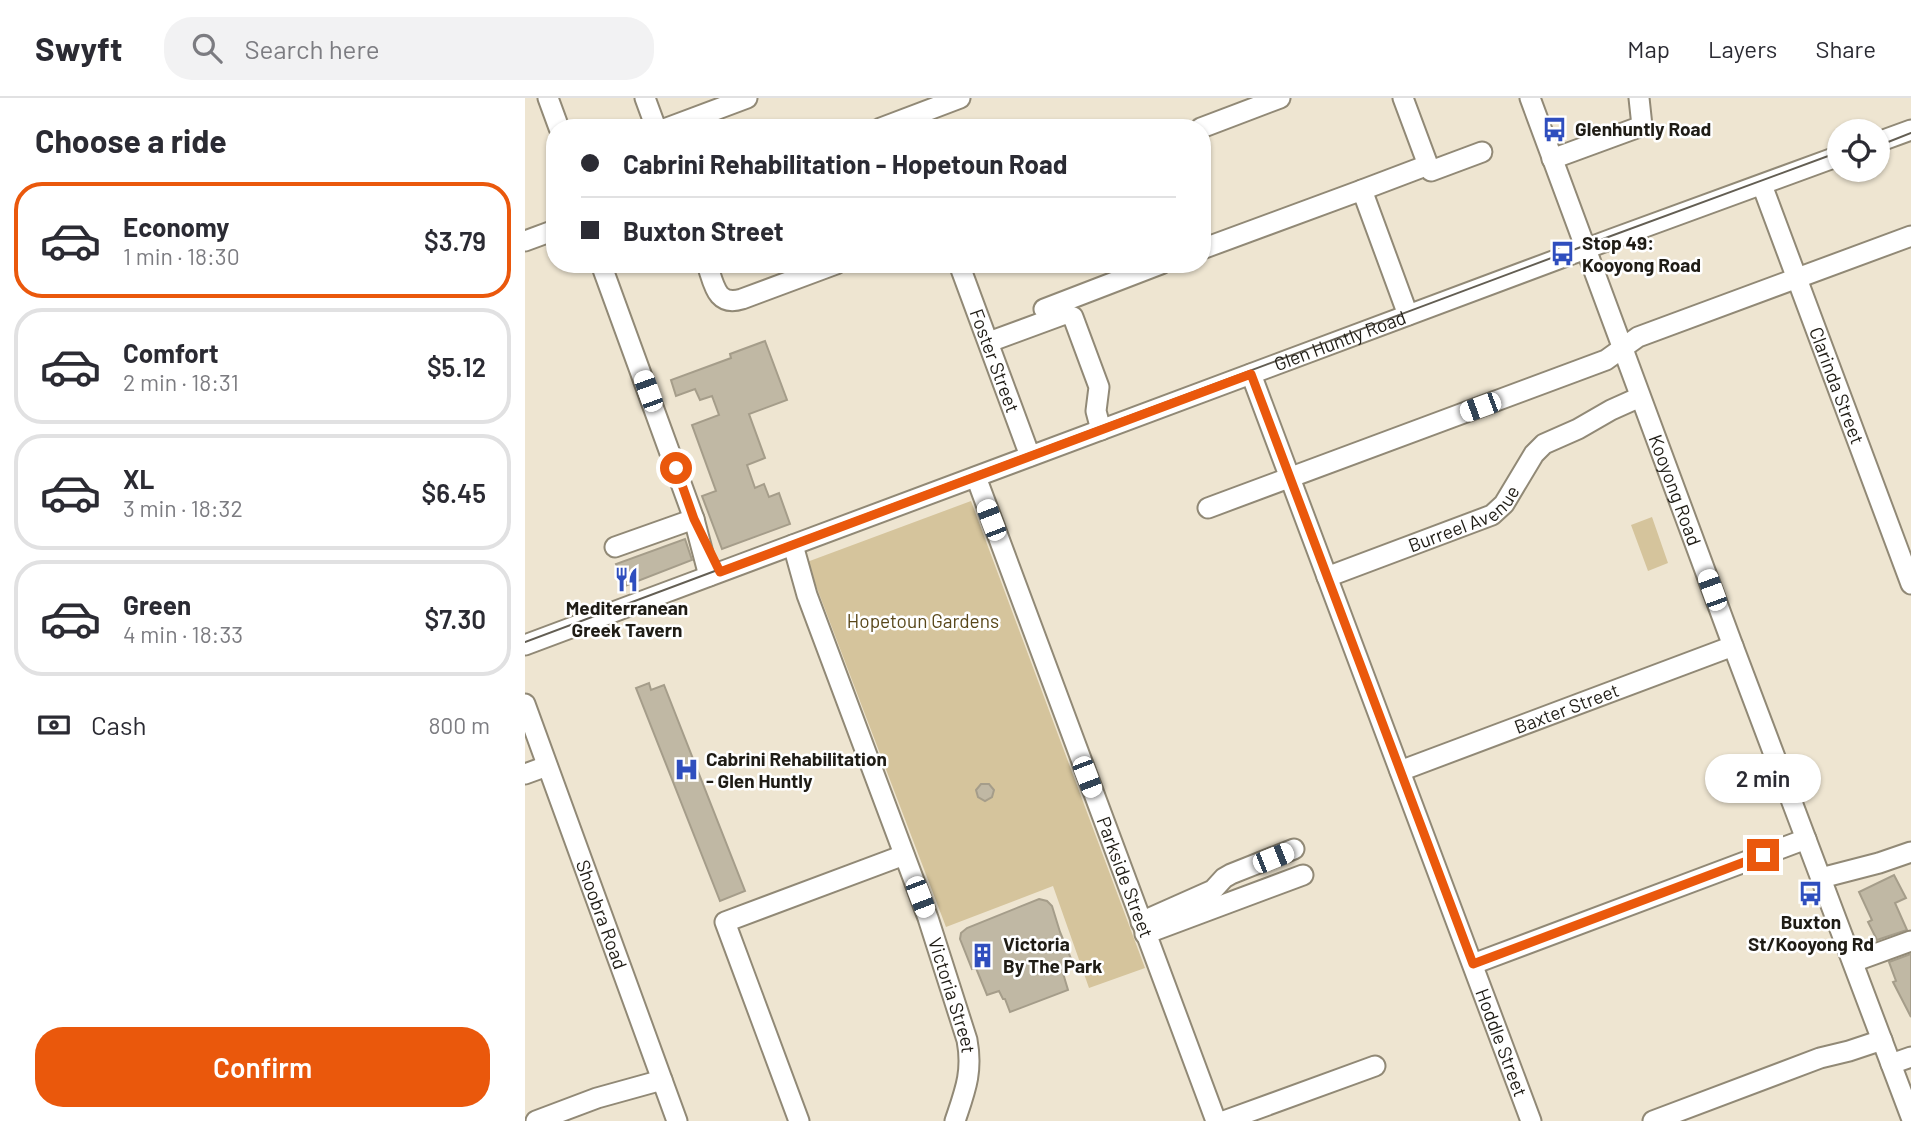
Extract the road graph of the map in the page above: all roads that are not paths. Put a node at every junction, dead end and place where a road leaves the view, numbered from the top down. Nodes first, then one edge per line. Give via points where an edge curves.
1 (548, 98) edge
2 (645, 98) edge
3 (747, 98) edge
4 (960, 98) edge
5 (1280, 98) edge
6 (1403, 98) edge
7 (1530, 98) edge
8 (1639, 98) edge
9 (556, 119) edge
10 (653, 119) edge
11 (691, 119) edge
12 (905, 119) edge
13 (1211, 124) edge
14 (1911, 130) edge
15 (1890, 138) edge
16 (1482, 152) dead end
17 (1552, 159) junction
18 (1827, 161) edge
19 (1428, 165) junction
20 (1762, 185) junction
21 (1362, 190) junction
22 (546, 233) edge
23 (1911, 236) edge
24 (525, 241) edge
25 (1211, 246) edge
26 (1585, 249) junction
27 (604, 273) edge
28 (710, 273) edge
29 (812, 273) edge
30 (962, 273) edge
31 (1139, 273) edge
32 (1797, 278) junction
33 (1408, 316) junction
34 (987, 336) junction
35 (1622, 348) junction
36 (1251, 374) junction
37 (1643, 403) junction
38 (1101, 430) junction
39 (1030, 456) junction
40 (976, 477) junction
41 (1290, 478) junction
42 (1208, 508) dead end
43 (694, 519) junction
44 (615, 547) dead end
45 (788, 547) junction
46 (715, 574) junction
47 (1327, 577) junction
48 (1911, 584) edge
49 (525, 645) edge
50 (1733, 646) junction
51 (525, 706) edge
52 (547, 766) junction
53 (1400, 771) junction
54 (525, 774) edge
55 (1806, 839) junction
56 (1294, 849) dead end
57 (1911, 852) edge
58 (904, 855) junction
59 (1303, 875) dead end
60 (1823, 884) junction
61 (1143, 928) junction
62 (1911, 941) edge
63 (1853, 962) junction
64 (1473, 964) junction
65 (1880, 1035) junction
66 (1911, 1057) edge
67 (1891, 1064) junction
68 (1375, 1066) dead end
69 (660, 1074) junction
70 (1911, 1117) edge
71 (535, 1121) edge
72 (677, 1121) edge
73 (799, 1121) edge
74 (954, 1121) edge
75 (1216, 1121) edge
76 (1224, 1121) edge
77 (1531, 1121) edge
78 (1653, 1121) edge

1 - 9 street
2 - 10 street
3 - 11 street
4 - 12 street
5 - 13 street
6 - 19 street
7 - 17 street, Kooyong Road
8 - 17 street via 1642,126
14 - 15 street
16 - 19 street via 1431,171
17 - 26 street, Kooyong Road
18 - 20 street, Glen Huntly Road
19 - 21 street
20 - 26 street, Glen Huntly Road
20 - 32 street, Clarinda Street
21 - 25 street
21 - 33 street
22 - 24 street
23 - 32 street
26 - 33 street, Glen Huntly Road
26 - 35 street, Kooyong Road
27 - 43 street
28 - 29 street via 718,294 730,302
30 - 34 street, Foster Street
31 - 34 street
32 - 35 street via 1638,337
32 - 48 street, Clarinda Street
33 - 36 street, Glen Huntly Road
34 - 38 street via 1065,314 1073,317 1100,387 1096,411
34 - 39 street, Foster Street
35 - 37 street, Kooyong Road
35 - 41 street via 1607,360
36 - 38 street, Glen Huntly Road
36 - 41 street, Hoddle Street
37 - 47 street, Burreel Avenue via 1615,420 1578,429 1538,448 1504,504 1492,515
37 - 50 street, Kooyong Road
38 - 39 street, Glen Huntly Road
39 - 40 street, Glen Huntly Road
40 - 45 street, Glen Huntly Road
40 - 61 street, Parkside Street
41 - 42 street
41 - 47 street, Hoddle Street
43 - 44 street
43 - 46 street
45 - 46 street, Glen Huntly Road
45 - 58 street, Victoria Street
46 - 49 street, Glen Huntly Road
47 - 53 street, Hoddle Street
50 - 53 street, Baxter Street
50 - 55 street, Kooyong Road
51 - 52 street, Shoobra Road
52 - 54 street
52 - 69 street, Shoobra Road
53 - 64 street, Hoddle Street
55 - 60 street, Kooyong Road
55 - 64 street
56 - 61 street via 1223,878 1213,890
57 - 60 street
58 - 73 street via 725,922
58 - 74 street, Victoria Street via 968,1048 968,1084
59 - 61 street
60 - 63 street, Kooyong Road
61 - 75 street, Parkside Street
62 - 63 street
63 - 65 street, Kooyong Road
64 - 77 street, Hoddle Street
65 - 67 street, Kooyong Road
65 - 78 street via 1849,1051
66 - 67 street
67 - 70 street, Kooyong Road
68 - 76 street
69 - 71 street via 639,1076 597,1098
69 - 72 street, Shoobra Road

